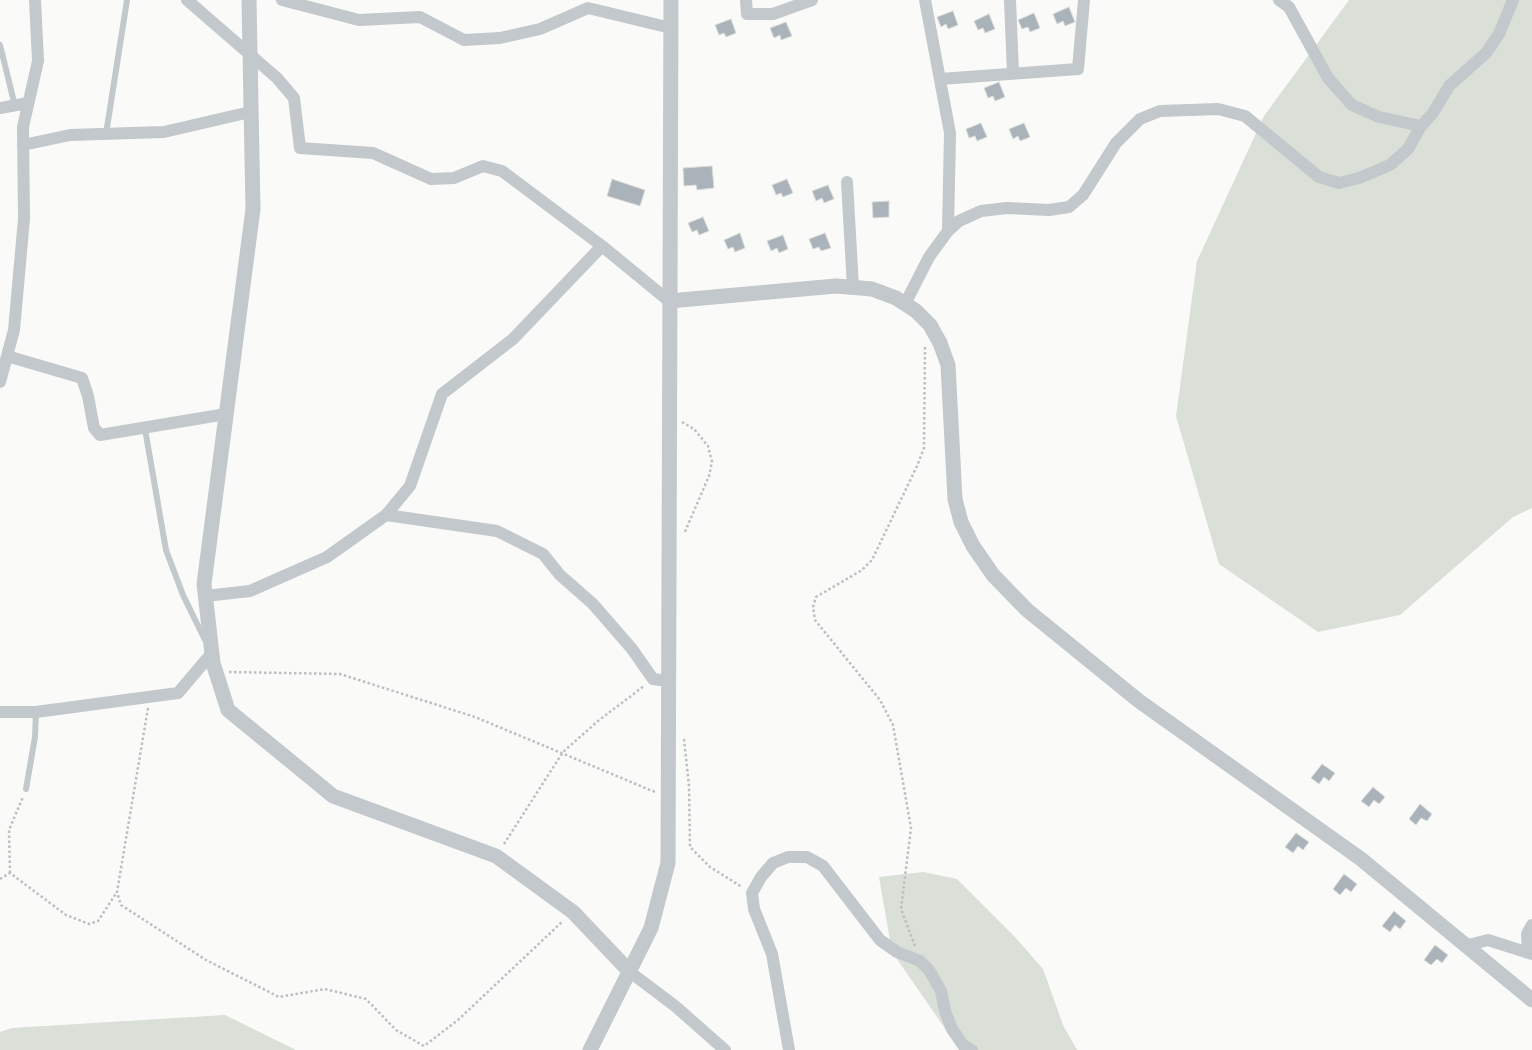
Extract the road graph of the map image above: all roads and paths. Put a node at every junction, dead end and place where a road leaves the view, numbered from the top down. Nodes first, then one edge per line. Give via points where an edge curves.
1 (35, 0) edge
2 (127, 0) edge
3 (187, 0) edge
4 (249, 0) edge
5 (282, 0) edge
6 (671, 0) edge
7 (746, 0) edge
8 (812, 0) edge
9 (925, 0) edge
10 (1010, 0) edge
11 (1084, 0) edge
12 (1279, 0) edge
13 (1513, 0) edge
14 (671, 28) junction
15 (0, 45) edge
16 (249, 53) junction
17 (1013, 73) junction
18 (940, 79) junction
19 (21, 104) junction
20 (0, 108) edge
21 (250, 112) junction
22 (1421, 126) junction
23 (106, 134) junction
24 (23, 145) junction
25 (847, 182) dead end
26 (948, 231) junction
27 (602, 246) junction
28 (853, 287) junction
29 (669, 301) junction
30 (905, 304) junction
31 (930, 326) junction
32 (7, 356) junction
33 (0, 382) edge
34 (668, 413) junction
35 (226, 414) junction
36 (145, 429) junction
37 (386, 515) junction
38 (681, 542) dead end
39 (206, 596) junction
40 (212, 653) junction
41 (215, 672) junction
42 (661, 680) junction
43 (150, 697) junction
44 (0, 712) edge
45 (36, 712) junction
46 (683, 734) dead end
47 (563, 752) junction
48 (26, 789) joint
49 (668, 797) junction
50 (496, 856) junction
51 (10, 873) junction
52 (0, 879) edge
53 (117, 892) junction
54 (752, 893) junction
55 (573, 912) junction
56 (1532, 925) edge
57 (1468, 945) junction
58 (1530, 953) edge
59 (920, 961) junction
60 (630, 972) junction
61 (1532, 1000) edge
62 (590, 1050) edge
63 (725, 1050) edge
64 (789, 1050) edge
65 (972, 1050) edge

1 - 19 street via 38,61
2 - 23 lane
3 - 16 street
4 - 16 street
5 - 14 street via 359,20 420,17 464,40 500,38 540,29 588,8
6 - 14 street
7 - 8 street via 747,14 773,14
9 - 18 street
10 - 17 street
11 - 17 street via 1078,69
12 - 22 street via 1289,7 1328,78 1352,105 1379,117
13 - 22 street via 1499,34 1486,53 1449,86
14 - 29 street
15 - 19 lane
16 - 21 street
16 - 27 street via 294,98 300,148 373,153 431,179 454,178 483,166 502,171
17 - 18 street
18 - 26 street via 950,133
19 - 20 street
19 - 24 street
21 - 23 street via 164,132
21 - 35 street via 253,209
22 - 26 street via 1408,149 1390,165 1339,183 1319,177 1245,116 1218,109 1160,111 1140,119 1116,143 1083,195 1069,207 981,211
23 - 24 street via 70,136
24 - 32 street via 24,219 14,330
25 - 28 street
26 - 30 street via 929,257
27 - 29 street
27 - 37 street via 513,339 442,394 410,486
28 - 29 street
28 - 30 street via 872,289
29 - 34 street
30 - 31 street
31 - 57 street via 948,365 955,499 961,522 992,575 1027,610 1138,701 1361,859
31 - 59 path via 926,340 924,448 918,466 872,560 862,570 816,597 812,607 816,620 880,700 893,725 911,828 901,909
32 - 33 street
32 - 36 street via 82,378 94,428 100,435
34 - 38 path via 694,429 708,446 712,462
34 - 42 street
35 - 36 street
35 - 39 street via 204,584
36 - 40 lane via 166,550 183,595
37 - 39 street via 327,557 250,591
37 - 42 street via 497,531 542,554 593,604
39 - 40 street
40 - 41 street
40 - 43 street via 178,693
41 - 47 path via 340,674 475,717
41 - 50 street via 228,710 334,796
42 - 47 path via 598,721
42 - 49 street
43 - 45 street
43 - 53 path
44 - 45 street
45 - 48 lane
46 - 54 path via 689,786 690,847 710,867
47 - 49 path
47 - 50 path
48 - 51 path via 9,830
49 - 60 street via 668,863 664,884 651,928
50 - 55 street
51 - 52 path
51 - 53 path via 66,915 89,924 98,921
53 - 55 path via 121,905 206,960 271,993 279,997 325,989 366,999 396,1030 424,1046 458,1020
54 - 59 street via 773,863 788,857 807,858 823,866 880,940 897,952
54 - 64 street via 754,909 772,954
55 - 60 street
56 - 58 street via 1527,934
57 - 58 street via 1488,940
57 - 61 street
59 - 65 street via 941,991 952,1029 963,1045
60 - 62 street
60 - 63 street

